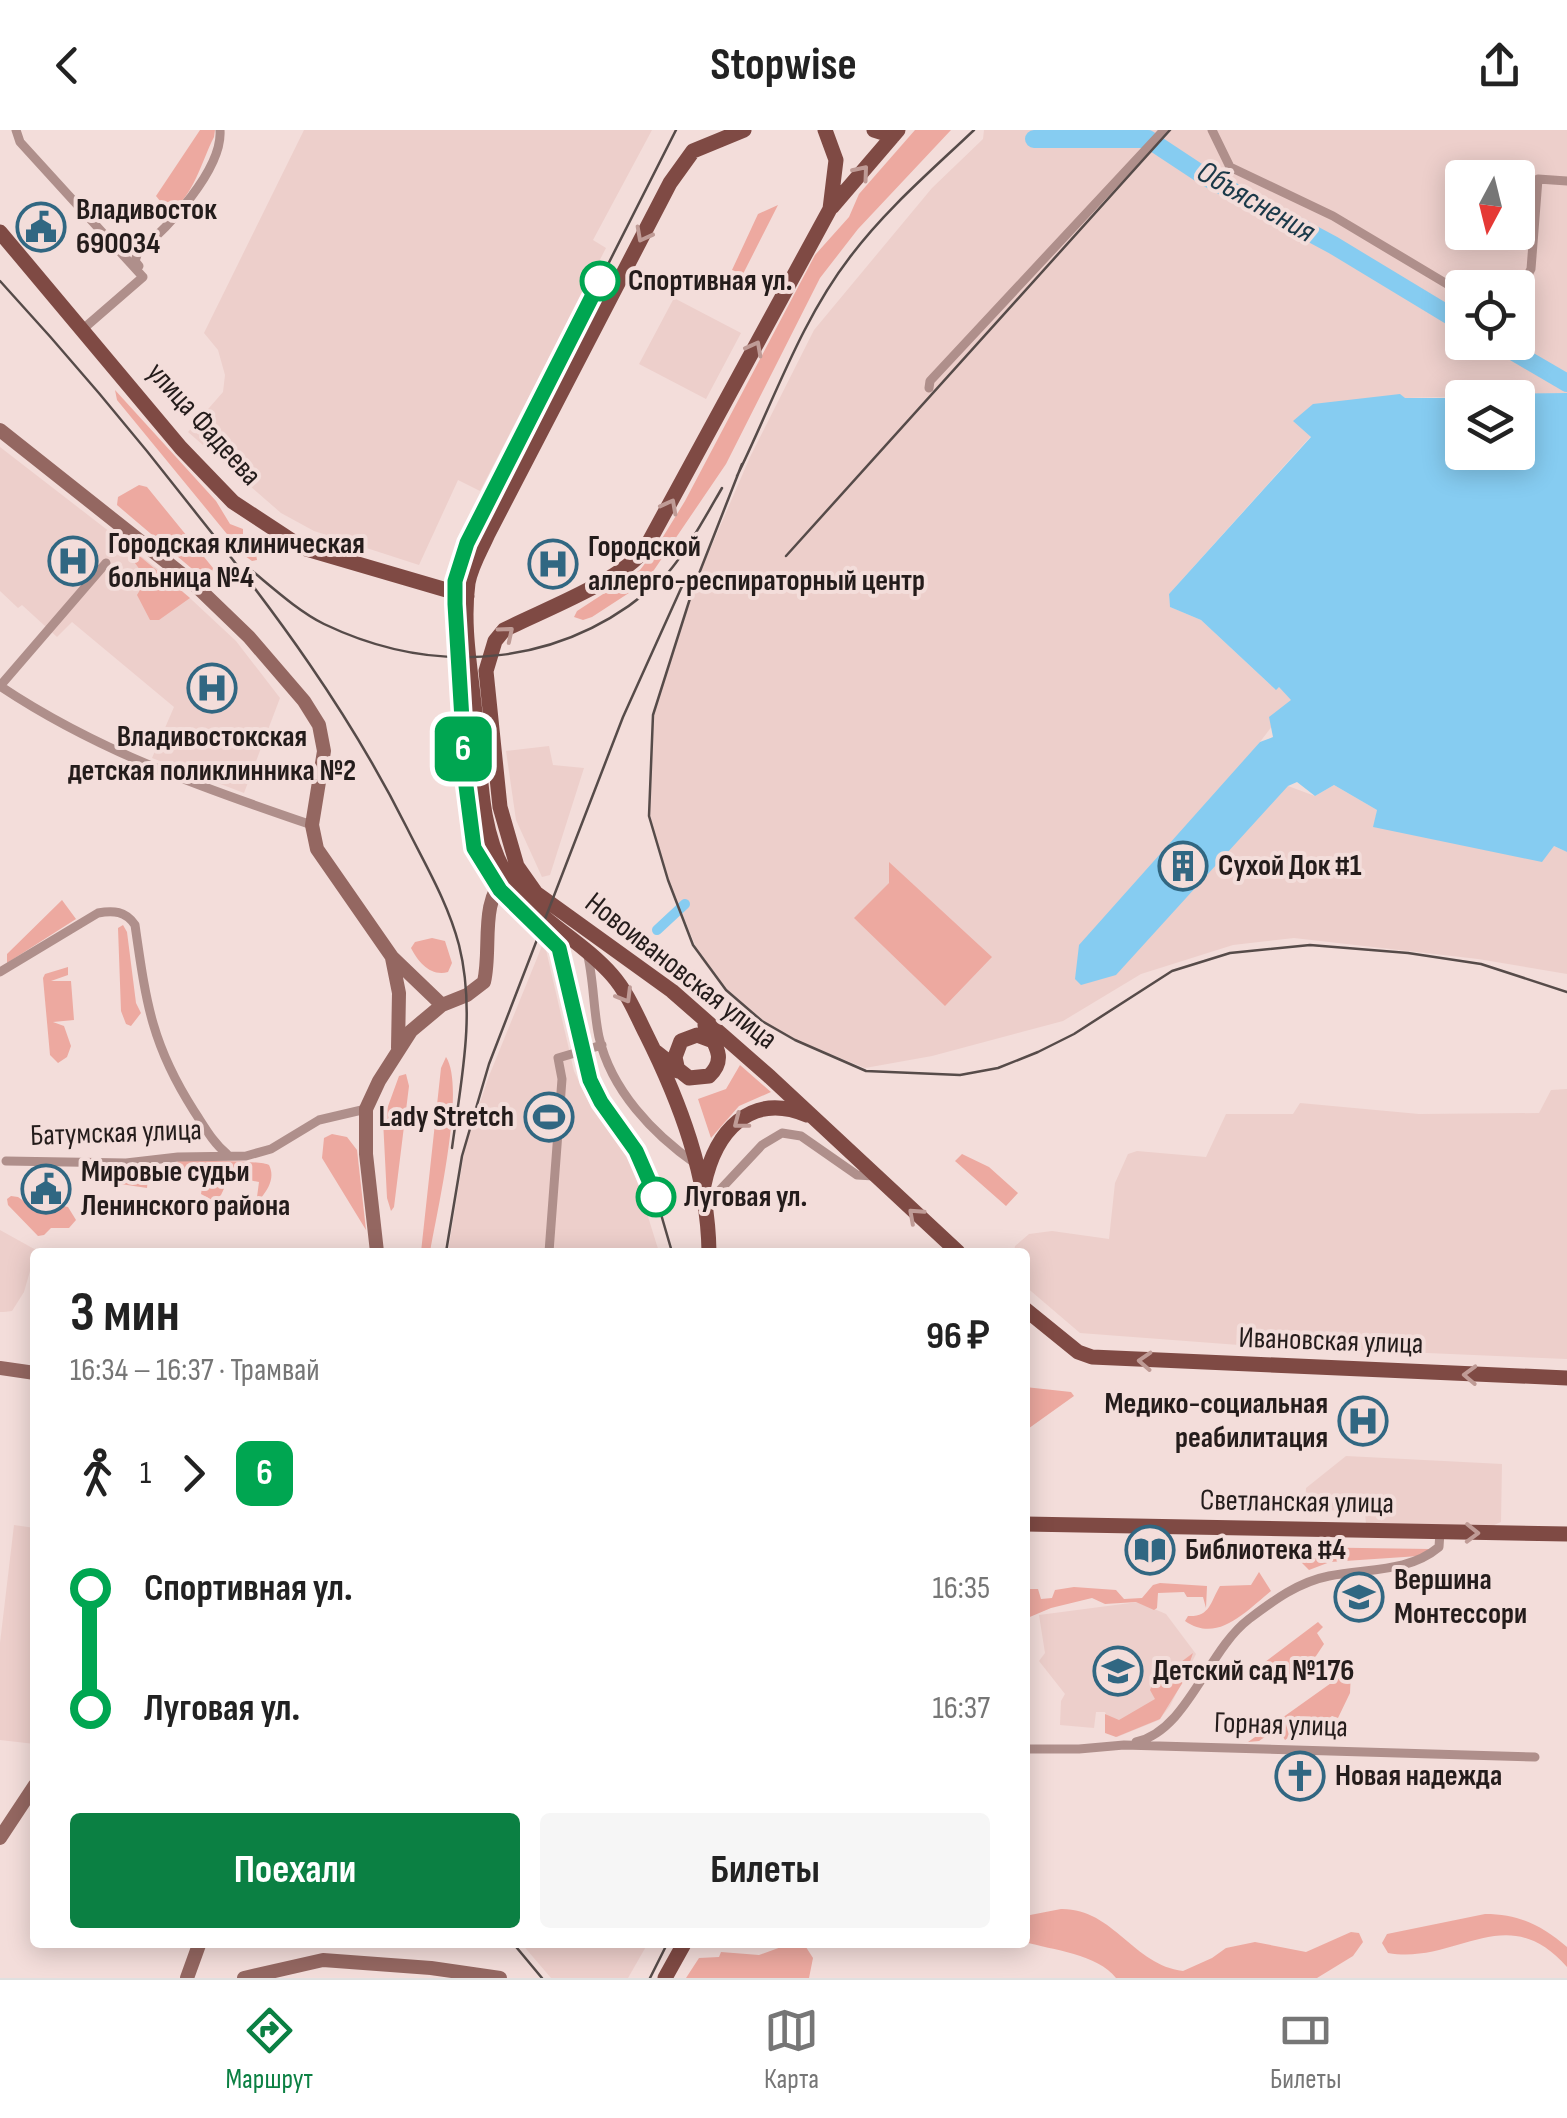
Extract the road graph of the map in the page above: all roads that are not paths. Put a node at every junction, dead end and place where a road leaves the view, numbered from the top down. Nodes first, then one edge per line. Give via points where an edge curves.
1 (16, 130) edge
2 (220, 130) edge
3 (720, 130) edge
4 (744, 130) edge
5 (825, 130) edge
6 (874, 130) edge
7 (1164, 130) edge
8 (1212, 130) edge
9 (895, 133) edge
10 (693, 152) junction
11 (1567, 181) edge
12 (830, 209) junction
13 (0, 232) edge
14 (1530, 270) edge
15 (142, 277) junction
16 (1445, 283) edge
17 (83, 329) junction
18 (929, 388) dead end
19 (0, 430) edge
20 (106, 563) dead end
21 (467, 596) junction
22 (0, 686) edge
23 (312, 824) junction
24 (506, 876) junction
25 (586, 949) junction
26 (392, 957) junction
27 (0, 972) edge
28 (442, 1005) junction
29 (701, 1016) junction
30 (713, 1042) junction
31 (602, 1045) junction
32 (398, 1048) junction
33 (654, 1050) junction
34 (739, 1051) junction
35 (678, 1068) junction
36 (678, 1106) junction
37 (366, 1110) junction
38 (815, 1119) junction
39 (228, 1154) junction
40 (6, 1161) dead end
41 (697, 1164) junction
42 (874, 1176) junction
43 (704, 1199) junction
44 (377, 1248) edge
45 (549, 1248) edge
46 (708, 1248) edge
47 (954, 1248) edge
48 (1030, 1313) edge
49 (0, 1368) edge
50 (30, 1371) edge
51 (1567, 1378) edge
52 (1030, 1524) edge
53 (1440, 1532) junction
54 (1567, 1534) edge
55 (1124, 1745) junction
56 (1030, 1748) edge
57 (1534, 1758) dead end
58 (30, 1793) edge
59 (0, 1838) edge
60 (198, 1948) edge
61 (682, 1948) edge
62 (296, 1971) edge
63 (187, 1978) edge
64 (244, 1978) edge
65 (500, 1978) edge
66 (665, 1978) edge

1 - 15 street
2 - 15 street via 212,165 138,252
3 - 10 main road
4 - 10 main road
5 - 12 main road via 836,160
6 - 9 main road
7 - 18 street
8 - 16 street via 1230,167 1332,216
12 -> 9 main road
10 -> 21 main road via 670,184 496,518
11 - 14 street via 1538,179
29 -> 12 main road, Новоивановская улица via 536,893 518,866 500,807 486,671 504,630 593,586 645,549
13 - 17 main road, улица Фадеева
15 - 17 street
17 - 21 main road, улица Фадеева via 211,482 260,522 316,552
19 - 23 main road via 193,583 304,701 319,725 324,751
20 - 22 street
21 - 24 main road via 486,812
22 - 23 street via 130,760
23 - 26 main road via 317,848
24 - 25 main road via 531,909
24 - 28 main road via 491,899 484,982
25 - 31 street
25 -> 33 main road via 624,992
26 - 28 main road
26 - 32 main road
27 - 39 street via 98,913 112,910 131,919 159,1048 210,1137
28 - 32 main road
29 - 30 main road
29 - 34 main road, Новоивановская улица
30 - 34 main road
30 - 35 main road via 697,1035 681,1042
30 - 35 main road via 720,1060 713,1073 694,1079
31 - 41 street via 644,1119
31 - 45 street via 558,1058
32 - 37 main road
33 - 35 main road
33 - 36 main road
34 - 38 main road, Новоивановская улица
35 - 36 main road
36 - 41 main road
37 - 39 street, Батумская улица via 319,1120 271,1149
37 - 44 main road
38 - 42 main road, Новоивановская улица
38 -> 43 main road via 782,1108 749,1113 714,1151
39 - 40 street, Батумская улица via 126,1163
41 - 43 main road
42 - 43 street via 857,1174 802,1136 782,1133
47 -> 42 main road, Новоивановская улица
43 - 46 main road
51 -> 48 main road, Ивановская улица via 1092,1357
49 - 50 main road
52 - 53 main road, Светланская улица
53 -> 54 main road, Светланская улица
53 - 55 street via 1439,1547 1410,1564 1328,1576 1276,1599 1226,1639 1160,1732
55 - 56 street, Горная улица
55 - 57 street, Горная улица
58 - 59 main road
60 - 63 main road
61 - 66 main road
62 - 64 main road
62 - 65 main road via 323,1960

